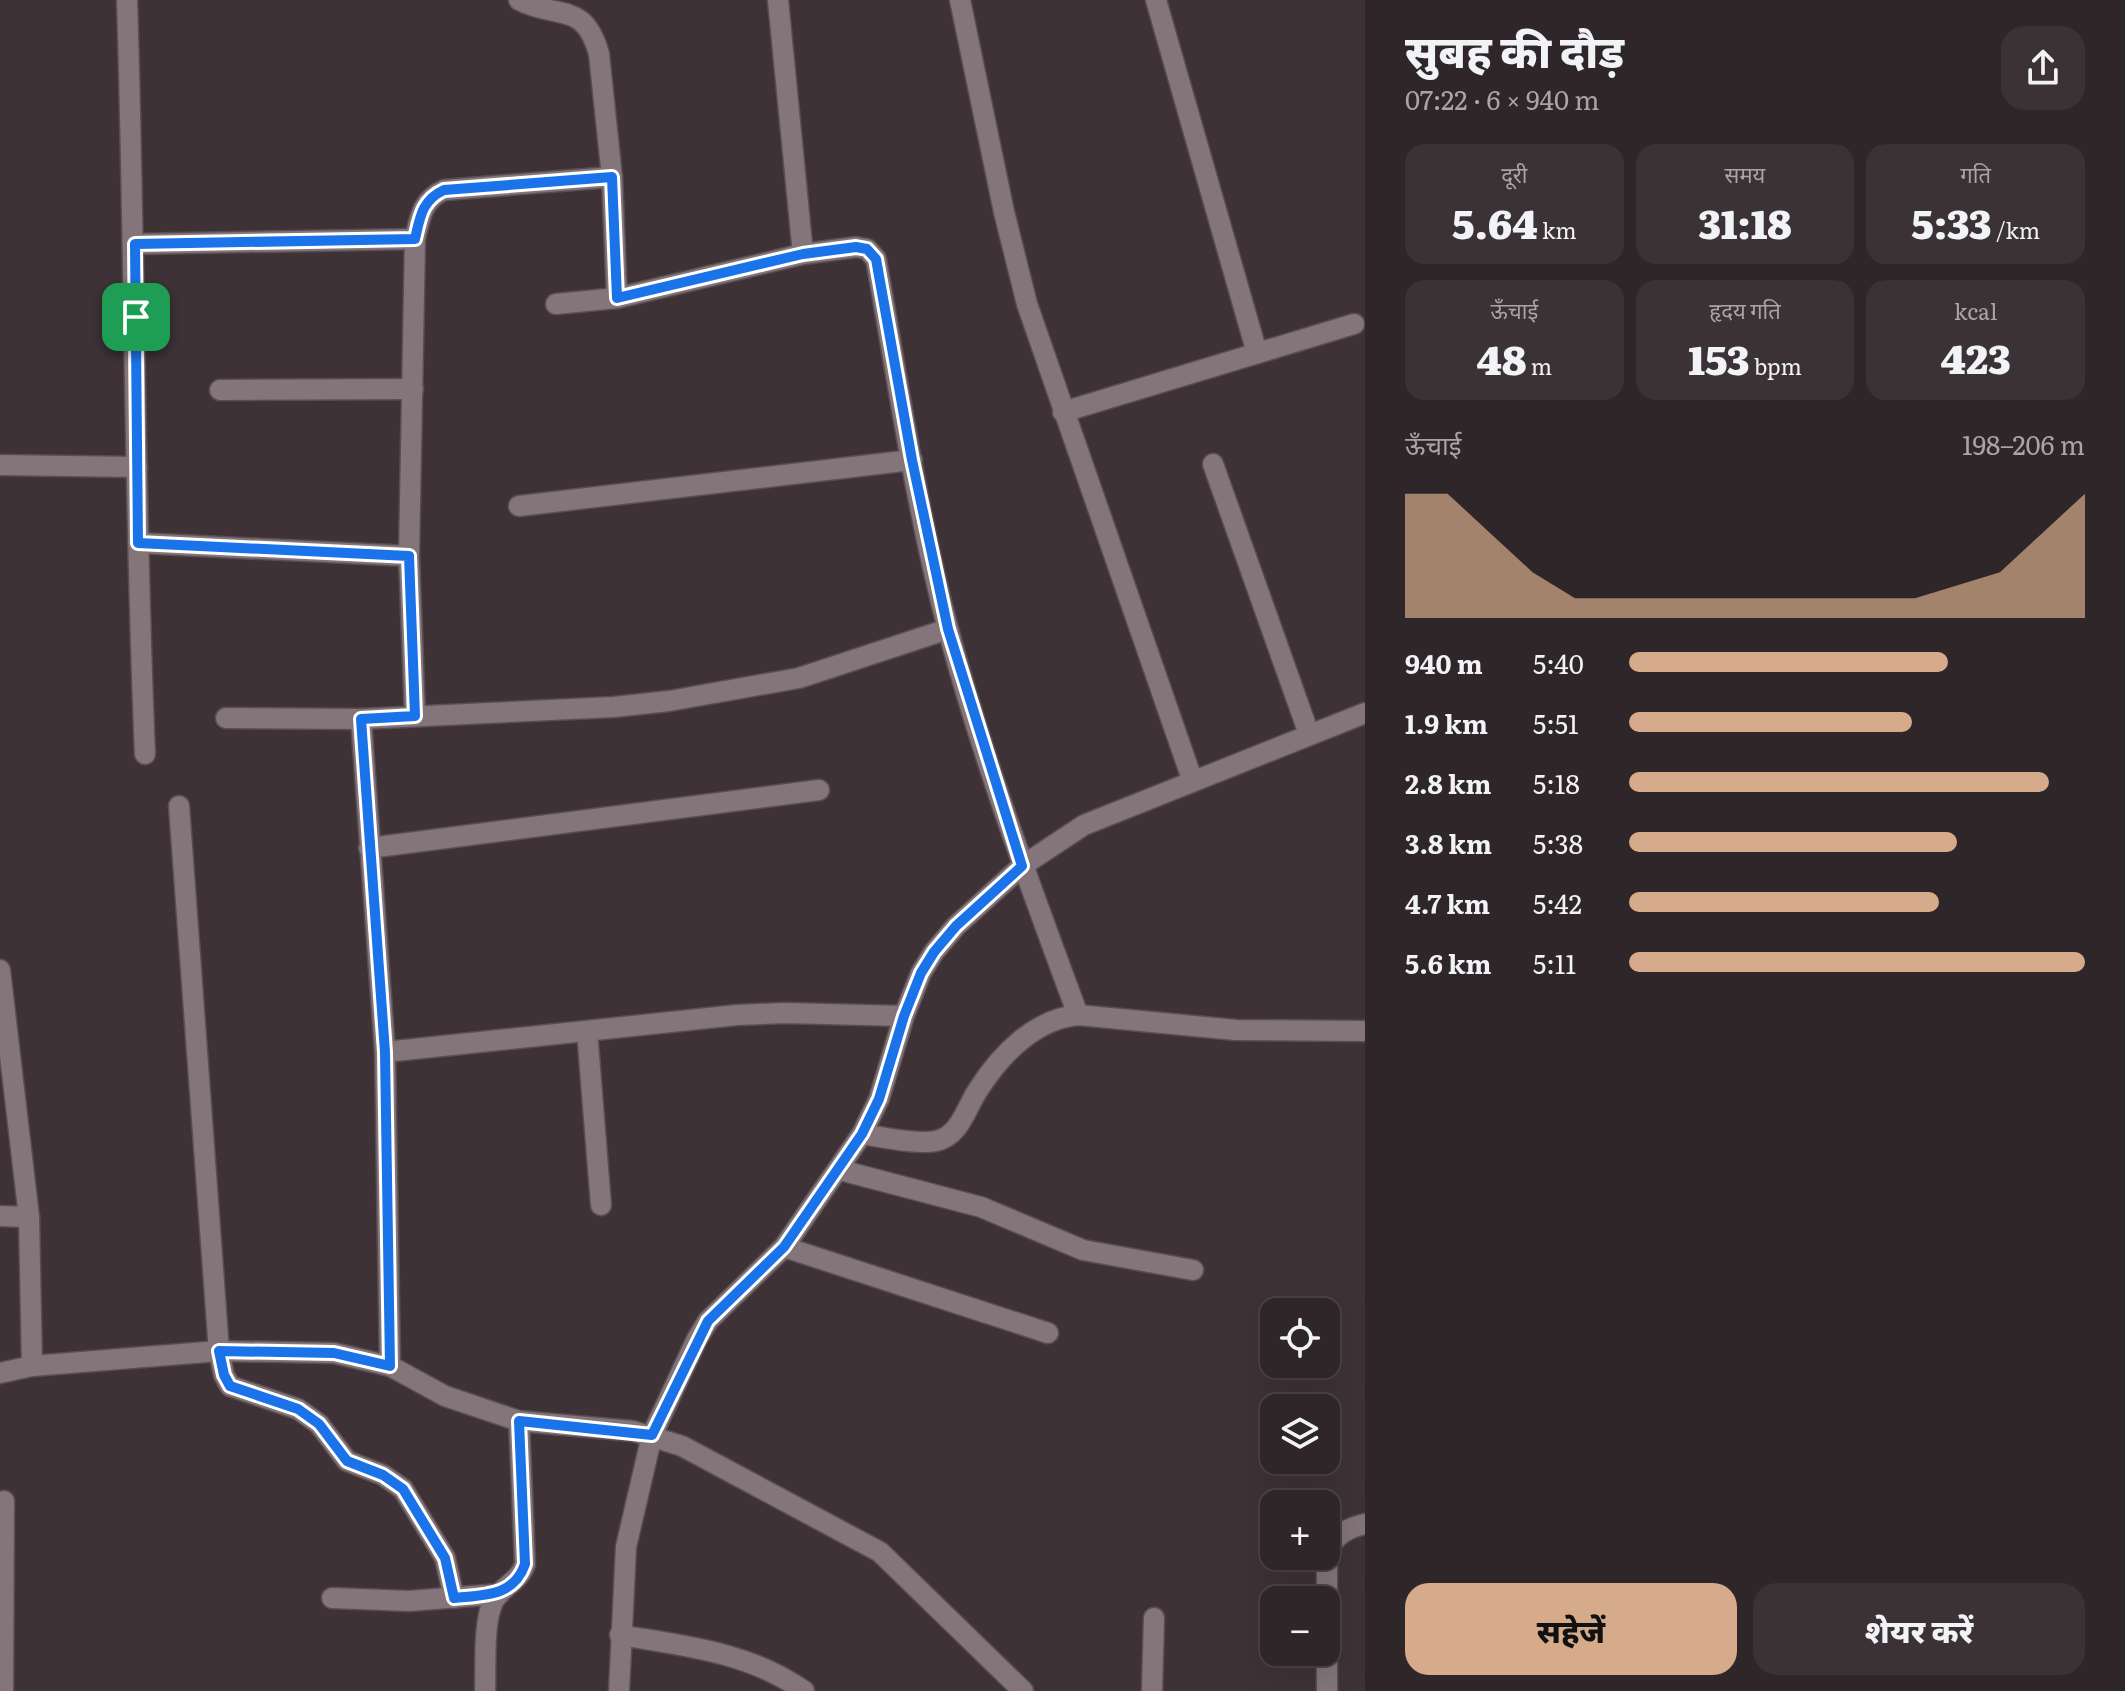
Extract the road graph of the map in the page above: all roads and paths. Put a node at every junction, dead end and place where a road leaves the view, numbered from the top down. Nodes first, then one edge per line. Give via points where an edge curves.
1 (127, 0) edge
2 (519, 0) edge
3 (778, 0) edge
4 (960, 0) edge
5 (1156, 0) edge
6 (612, 177) junction
7 (415, 239) junction
8 (135, 244) junction
9 (803, 254) junction
10 (617, 298) junction
11 (556, 304) dead end
12 (1354, 324) dead end
13 (1257, 353) junction
14 (413, 389) junction
15 (220, 390) dead end
16 (1063, 412) junction
17 (912, 460) junction
18 (1213, 464) dead end
19 (0, 465) edge
20 (137, 467) junction
21 (519, 506) dead end
22 (138, 543) junction
23 (409, 556) junction
24 (948, 629) junction
25 (1365, 713) edge
26 (415, 716) junction
27 (226, 718) dead end
28 (361, 719) junction
29 (1309, 734) junction
30 (145, 754) dead end
31 (1192, 779) junction
32 (819, 790) dead end
33 (179, 806) dead end
34 (369, 848) junction
35 (1022, 866) junction
36 (0, 970) edge
37 (1078, 1015) junction
38 (904, 1016) junction
39 (587, 1031) junction
40 (1365, 1031) edge
41 (385, 1052) junction
42 (862, 1134) junction
43 (840, 1170) junction
44 (601, 1205) dead end
45 (0, 1216) edge
46 (29, 1217) junction
47 (784, 1247) junction
48 (1193, 1270) dead end
49 (1048, 1333) dead end
50 (219, 1351) junction
51 (32, 1366) junction
52 (390, 1366) junction
53 (0, 1373) edge
54 (535, 1422) junction
55 (652, 1435) junction
56 (4, 1501) dead end
57 (1365, 1524) edge
58 (499, 1594) junction
59 (332, 1598) dead end
60 (454, 1598) junction
61 (1154, 1618) dead end
62 (620, 1635) junction
63 (620, 1684) edge
64 (3, 1691) edge
65 (485, 1691) edge
66 (804, 1691) edge
67 (1023, 1691) edge
68 (1152, 1691) edge
69 (1327, 1691) edge

1 - 8 street
2 - 6 street via 571,13 594,34
3 - 9 street
4 - 16 street via 1004,212
5 - 13 street
6 - 7 street via 444,190 422,209
6 - 10 street
7 - 8 street
7 - 14 street
8 - 20 street
9 - 10 street
9 - 17 street via 856,247 876,259
10 - 11 street
12 - 13 street
13 - 16 street
14 - 15 street
14 - 23 street
16 - 31 street
17 - 21 street
17 - 24 street
18 - 29 street
19 - 20 street
20 - 22 street
22 - 23 street
22 - 30 street
23 - 26 street
24 - 26 street via 799,678 725,693 614,707
24 - 35 street
25 - 29 street
26 - 28 street
27 - 28 street
28 - 34 street
29 - 31 street
31 - 35 street via 1084,825
32 - 34 street
33 - 50 street
34 - 41 street
35 - 37 street
35 - 38 street via 934,952
36 - 46 street
37 - 40 street via 1236,1030
37 - 42 street via 1046,1022 1029,1033 991,1072 946,1138 934,1142
38 - 39 street via 737,1015
38 - 42 street via 879,1099
39 - 41 street
39 - 44 street
41 - 52 street
42 - 43 street
43 - 47 street
43 - 48 street via 968,1203 1083,1250
45 - 46 street
46 - 51 street
47 - 49 street
47 - 55 street via 708,1321
50 - 51 street
50 - 52 street via 334,1353
50 - 60 street via 230,1386 298,1409 319,1424 347,1461 403,1489 445,1558
51 - 53 street
52 - 54 street via 456,1401
54 - 55 street
54 - 58 street via 525,1564 514,1584
55 - 62 street via 626,1547
55 - 67 street via 880,1552
56 - 64 street
57 - 69 street via 1344,1531 1327,1552
58 - 60 street
58 - 65 street via 490,1613
59 - 60 street
61 - 68 street
62 - 63 street
62 - 66 street via 731,1655

